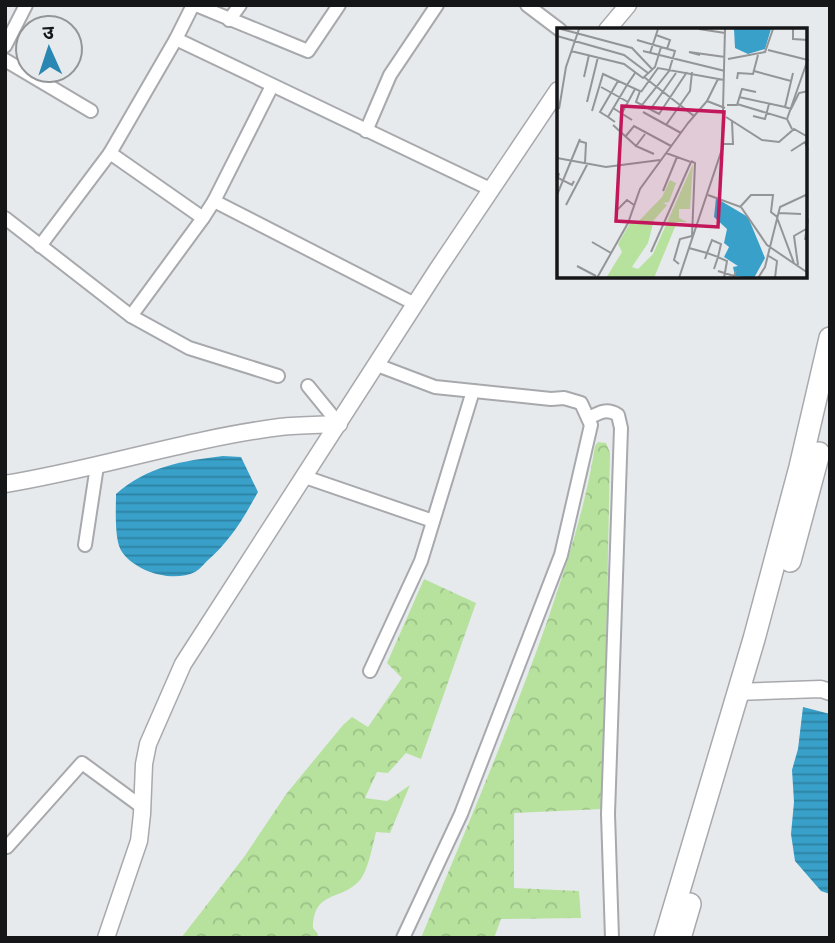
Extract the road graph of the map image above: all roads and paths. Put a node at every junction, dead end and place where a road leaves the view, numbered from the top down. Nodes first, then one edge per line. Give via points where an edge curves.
1 (26, 5) edge
2 (195, 5) edge
3 (240, 5) edge
4 (339, 5) edge
5 (437, 5) edge
6 (527, 5) edge
7 (628, 5) edge
8 (229, 20) junction
9 (557, 28) edge
10 (609, 28) edge
11 (176, 39) junction
12 (5, 46) edge
13 (5, 60) edge
14 (272, 86) junction
15 (557, 91) edge
16 (91, 111) dead end
17 (366, 131) junction
18 (110, 153) junction
19 (490, 189) junction
20 (214, 201) junction
21 (5, 218) edge
22 (203, 218) junction
23 (40, 246) junction
24 (415, 304) junction
25 (131, 316) junction
26 (830, 338) edge
27 (376, 365) junction
28 (278, 376) dead end
29 (309, 386) dead end
30 (473, 391) junction
31 (830, 407) edge
32 (589, 418) junction
33 (339, 424) junction
34 (97, 466) junction
35 (305, 477) junction
36 (5, 485) edge
37 (433, 521) junction
38 (86, 545) dead end
39 (370, 671) dead end
40 (744, 692) junction
41 (830, 692) edge
42 (142, 807) junction
43 (7, 847) dead end
44 (106, 938) edge
45 (403, 938) edge
46 (612, 938) edge
47 (665, 938) edge
48 (680, 938) edge

1 - 12 street
2 - 8 street
2 - 11 street
3 - 8 street
4 - 8 street via 308,51
5 - 17 street via 390,75
6 - 9 street
7 - 10 street
11 - 14 street
11 - 18 street
13 - 16 street
14 - 17 street
14 - 20 street
15 - 19 street
17 - 19 street
18 - 22 street
18 - 23 street
19 - 24 street
20 - 22 street
20 - 24 street
21 - 23 street
22 - 25 street
23 - 25 street
24 - 27 street
25 - 28 street via 189,348
26 - 40 highway
27 - 30 street via 435,387
27 - 33 street
29 - 33 street
30 - 32 street via 564,397 581,403
30 - 37 street
31 - 40 highway via 803,515
32 - 45 street via 561,555 461,814
32 - 46 street via 611,411 618,415 621,428 609,801
33 - 34 street via 280,427
33 - 35 street
34 - 36 street
34 - 38 street
35 - 37 street
35 - 42 street via 183,664 148,744
37 - 39 street via 421,561
40 - 41 street
40 - 47 highway
40 - 48 highway
42 - 43 street via 82,763
42 - 44 street via 139,841

